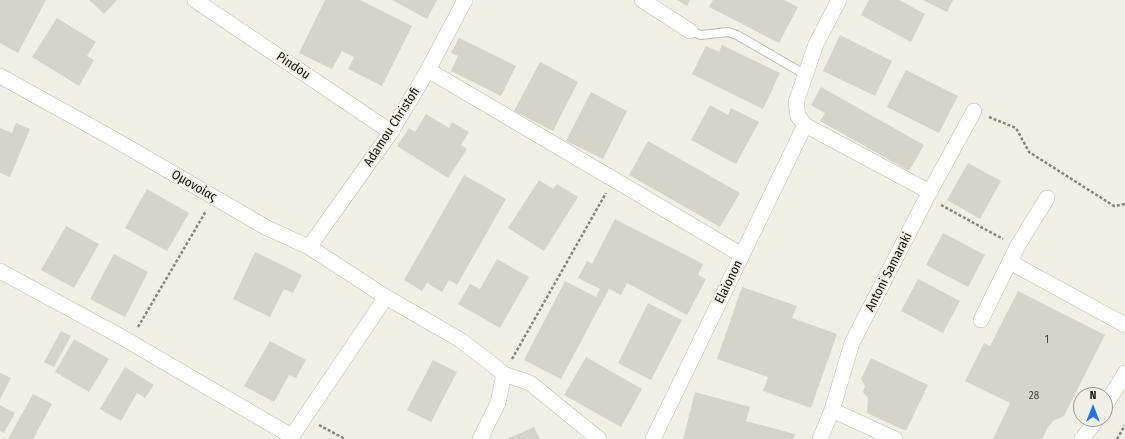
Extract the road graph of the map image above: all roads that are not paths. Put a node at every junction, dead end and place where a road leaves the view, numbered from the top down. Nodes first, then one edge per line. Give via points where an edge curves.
1 (195, 0) edge
2 (465, 0) edge
3 (642, 0) edge
4 (839, 0) edge
5 (690, 32) joint
6 (428, 70) junction
7 (806, 75) junction
8 (0, 76) edge
9 (974, 111) road end
10 (805, 125) junction
11 (391, 132) junction
12 (928, 195) junction
13 (1047, 198) dead end
14 (309, 247) junction
15 (742, 255) junction
16 (1010, 262) junction
17 (0, 271) edge
18 (386, 297) junction
19 (981, 320) dead end
20 (1125, 325) edge
21 (1125, 373) edge
22 (504, 374) junction
23 (1113, 393) edge
24 (832, 410) junction
25 (1091, 427) edge
26 (292, 438) edge
27 (480, 439) edge
28 (599, 439) edge
29 (653, 439) edge
30 (820, 439) edge
31 (895, 439) edge
32 (1082, 439) edge

1 - 11 street, Pindou
2 - 6 street, Adamou Christofi
3 - 5 street
4 - 7 street via 816,44
5 - 7 lane via 701,36 728,32 737,34
6 - 11 street, Adamou Christofi
6 - 15 street
7 - 10 street via 796,102 798,116
8 - 14 street, Ομονοίας via 267,228
9 - 12 street, Antoni Samaraki
10 - 12 street
10 - 15 street, Elaionon
11 - 14 street, Adamou Christofi
12 - 24 street, Antoni Samaraki via 852,343
13 - 16 street
14 - 18 street, Ομονοίας
15 - 29 street, Elaionon
16 - 19 street
16 - 20 street
17 - 26 street via 130,342
18 - 22 street, Ομονοίας via 462,341
18 - 26 street
21 - 23 street
22 - 27 street via 498,403
22 - 28 street, Ομονοίας via 530,383
24 - 30 street, Antoni Samaraki
24 - 31 street
25 - 32 street

